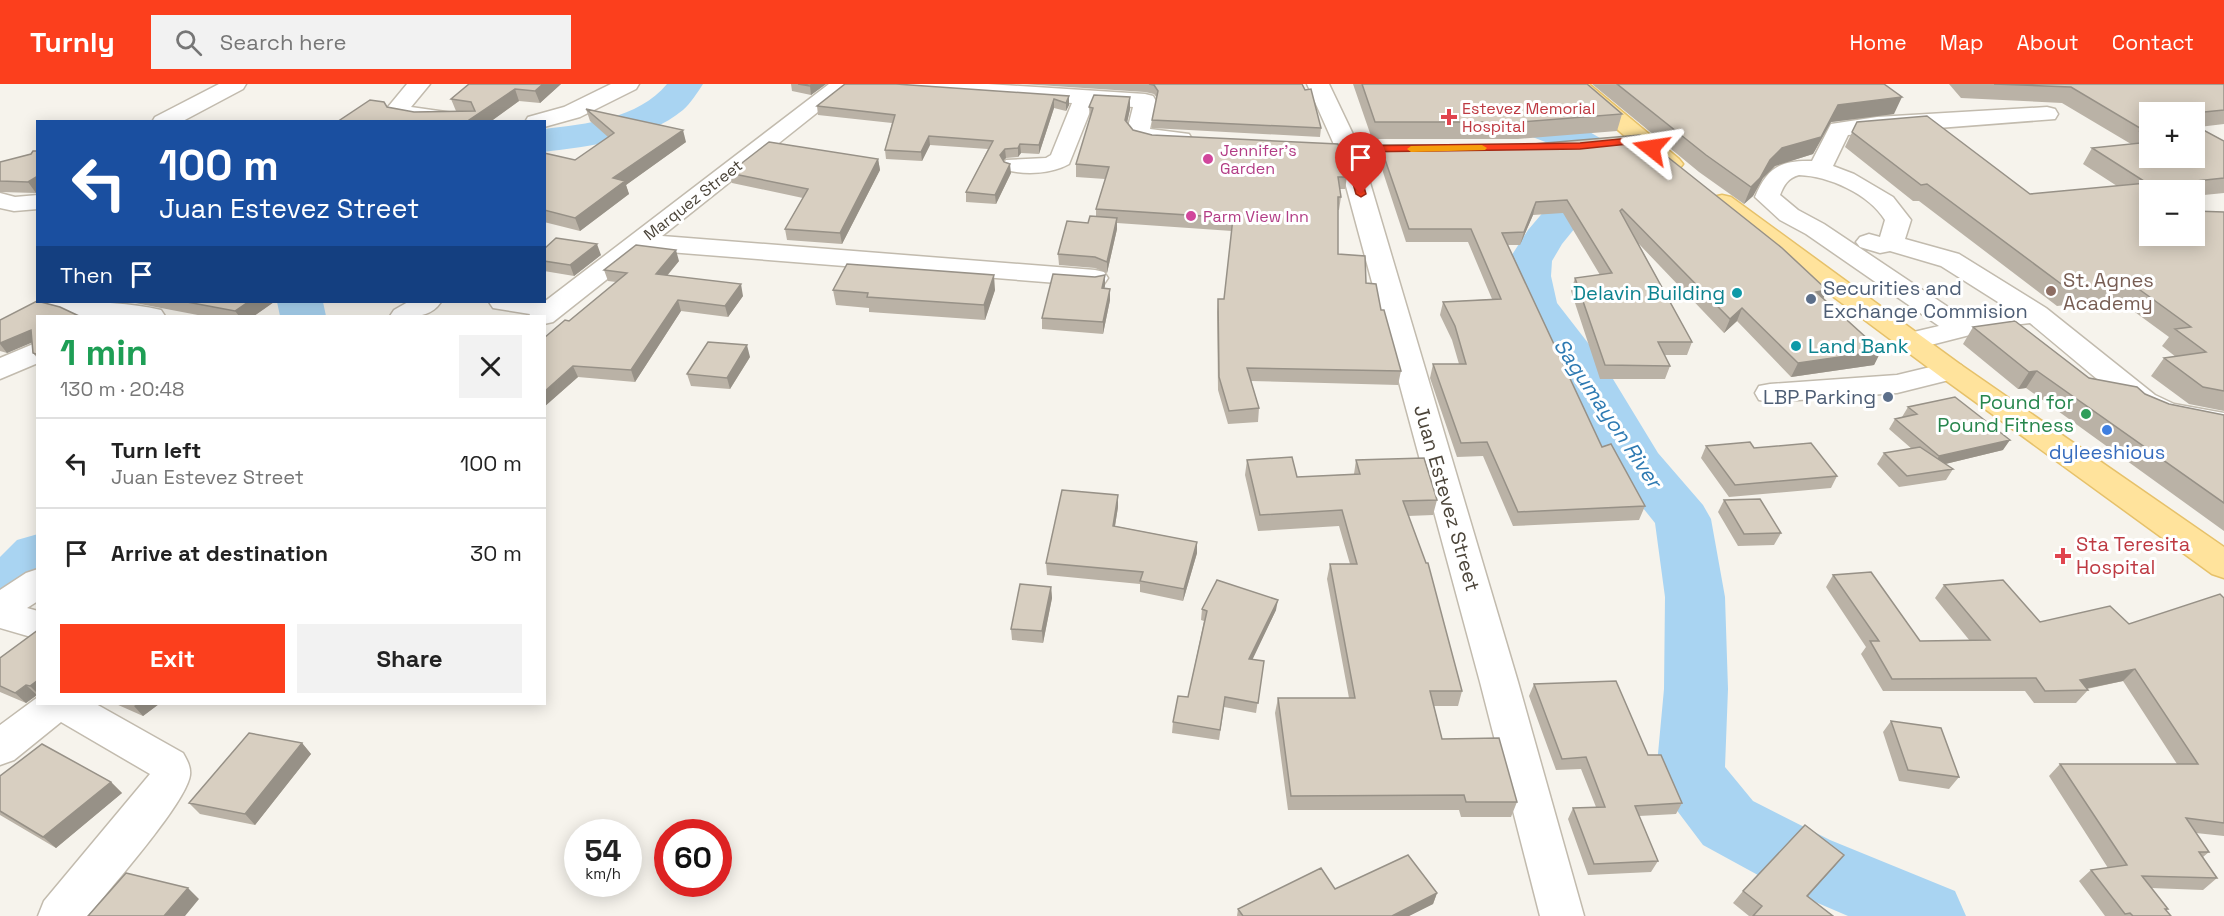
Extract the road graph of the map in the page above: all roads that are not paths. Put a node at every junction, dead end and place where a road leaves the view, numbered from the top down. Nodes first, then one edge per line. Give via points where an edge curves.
1 (235, 84) edge
2 (419, 84) edge
3 (628, 84) edge
4 (842, 84) edge
5 (893, 84) edge
6 (1318, 84) edge
7 (1576, 84) edge
8 (1085, 98) junction
9 (2047, 114) dead end
10 (167, 120) edge
11 (441, 120) edge
12 (543, 120) edge
13 (1198, 140) edge
14 (1640, 140) junction
15 (1607, 143) edge
16 (1014, 165) dead end
17 (1820, 170) junction
18 (0, 200) edge
19 (36, 202) edge
20 (1779, 206) junction
21 (1735, 212) junction
22 (1815, 229) junction
23 (640, 242) junction
24 (1886, 244) junction
25 (1095, 278) edge
26 (425, 303) edge
27 (507, 303) edge
28 (57, 305) edge
29 (548, 313) edge
30 (109, 314) edge
31 (2036, 314) junction
32 (130, 315) edge
33 (406, 315) edge
34 (2005, 318) junction
35 (1962, 328) junction
36 (1911, 341) junction
37 (36, 352) edge
38 (0, 370) edge
39 (1951, 371) junction
40 (1770, 393) dead end
41 (2224, 423) edge
42 (2224, 565) edge
43 (36, 583) edge
44 (0, 609) edge
45 (0, 614) edge
46 (36, 624) edge
47 (55, 705) edge
48 (65, 705) edge
49 (0, 748) edge
50 (60, 916) edge
51 (1562, 916) edge

1 - 10 street
2 - 11 street via 401,102 401,112
3 - 12 street via 572,112
4 - 23 street, Marquez Street
5 - 8 street
6 - 51 street, Juan Estevez Street via 1348,149
7 - 14 main road
8 - 13 street via 1152,95 1138,131 1142,135
8 - 16 street via 1060,159 1050,165
9 - 17 street via 1839,129
14 - 15 street
14 - 21 main road
17 - 20 street via 1790,169 1779,174 1767,197
17 - 24 street via 1848,180 1890,207 1898,220
18 - 19 street via 14,204
20 - 21 street
20 - 22 street
21 - 36 main road
22 - 24 street
22 - 35 street
23 - 25 street
23 - 29 street, Marquez Street
24 - 31 street via 1950,260
24 - 34 street
26 - 33 street
27 - 29 street
28 - 30 street
30 - 32 street
31 - 34 street
31 - 41 street via 2144,402 2167,412
34 - 35 street
35 - 36 street
36 - 39 main road
37 - 38 street
39 - 40 street via 1897,384
39 - 42 main road
43 - 44 street
45 - 46 street
47 - 49 street
48 - 50 street via 169,765 170,774 166,788

